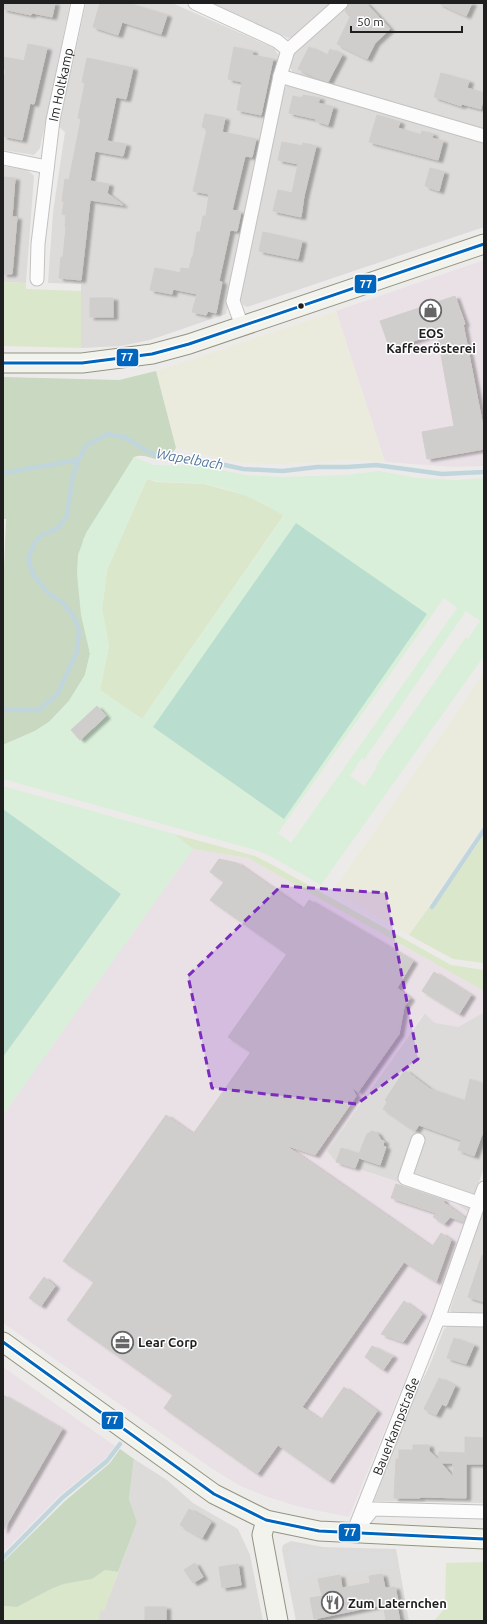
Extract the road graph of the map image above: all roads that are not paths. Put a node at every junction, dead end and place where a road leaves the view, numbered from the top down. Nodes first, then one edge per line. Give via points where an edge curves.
1 (78, 3) edge
2 (195, 3) edge
3 (340, 3) edge
4 (288, 50) junction
5 (280, 76) junction
6 (484, 136) edge
7 (3, 158) edge
8 (47, 167) junction
9 (484, 244) edge
10 (37, 279) dead end
11 (242, 326) junction
12 (3, 363) edge
13 (418, 1140) dead end
14 (484, 1188) edge
15 (478, 1203) junction
16 (438, 1319) junction
17 (484, 1320) edge
18 (3, 1342) edge
19 (484, 1512) edge
20 (266, 1520) junction
21 (353, 1533) junction
22 (484, 1539) edge
23 (278, 1621) edge

1 - 8 street, Im Holtkamp via 53,120
2 - 4 street via 277,41
3 - 4 street
4 - 5 street
5 - 6 street
5 - 11 street via 234,301
7 - 8 street
8 - 10 street, Im Holtkamp via 38,244
9 - 11 main road
11 - 12 main road via 152,354 82,363
13 - 15 street via 405,1178
14 - 15 street, Bauerkampstraße
15 - 16 street, Bauerkampstraße
16 - 17 street
16 - 21 street, Bauerkampstraße
18 - 20 main road via 210,1491
19 - 21 street via 374,1509
20 - 21 main road via 319,1531
20 - 23 main road via 262,1535
21 - 22 main road

